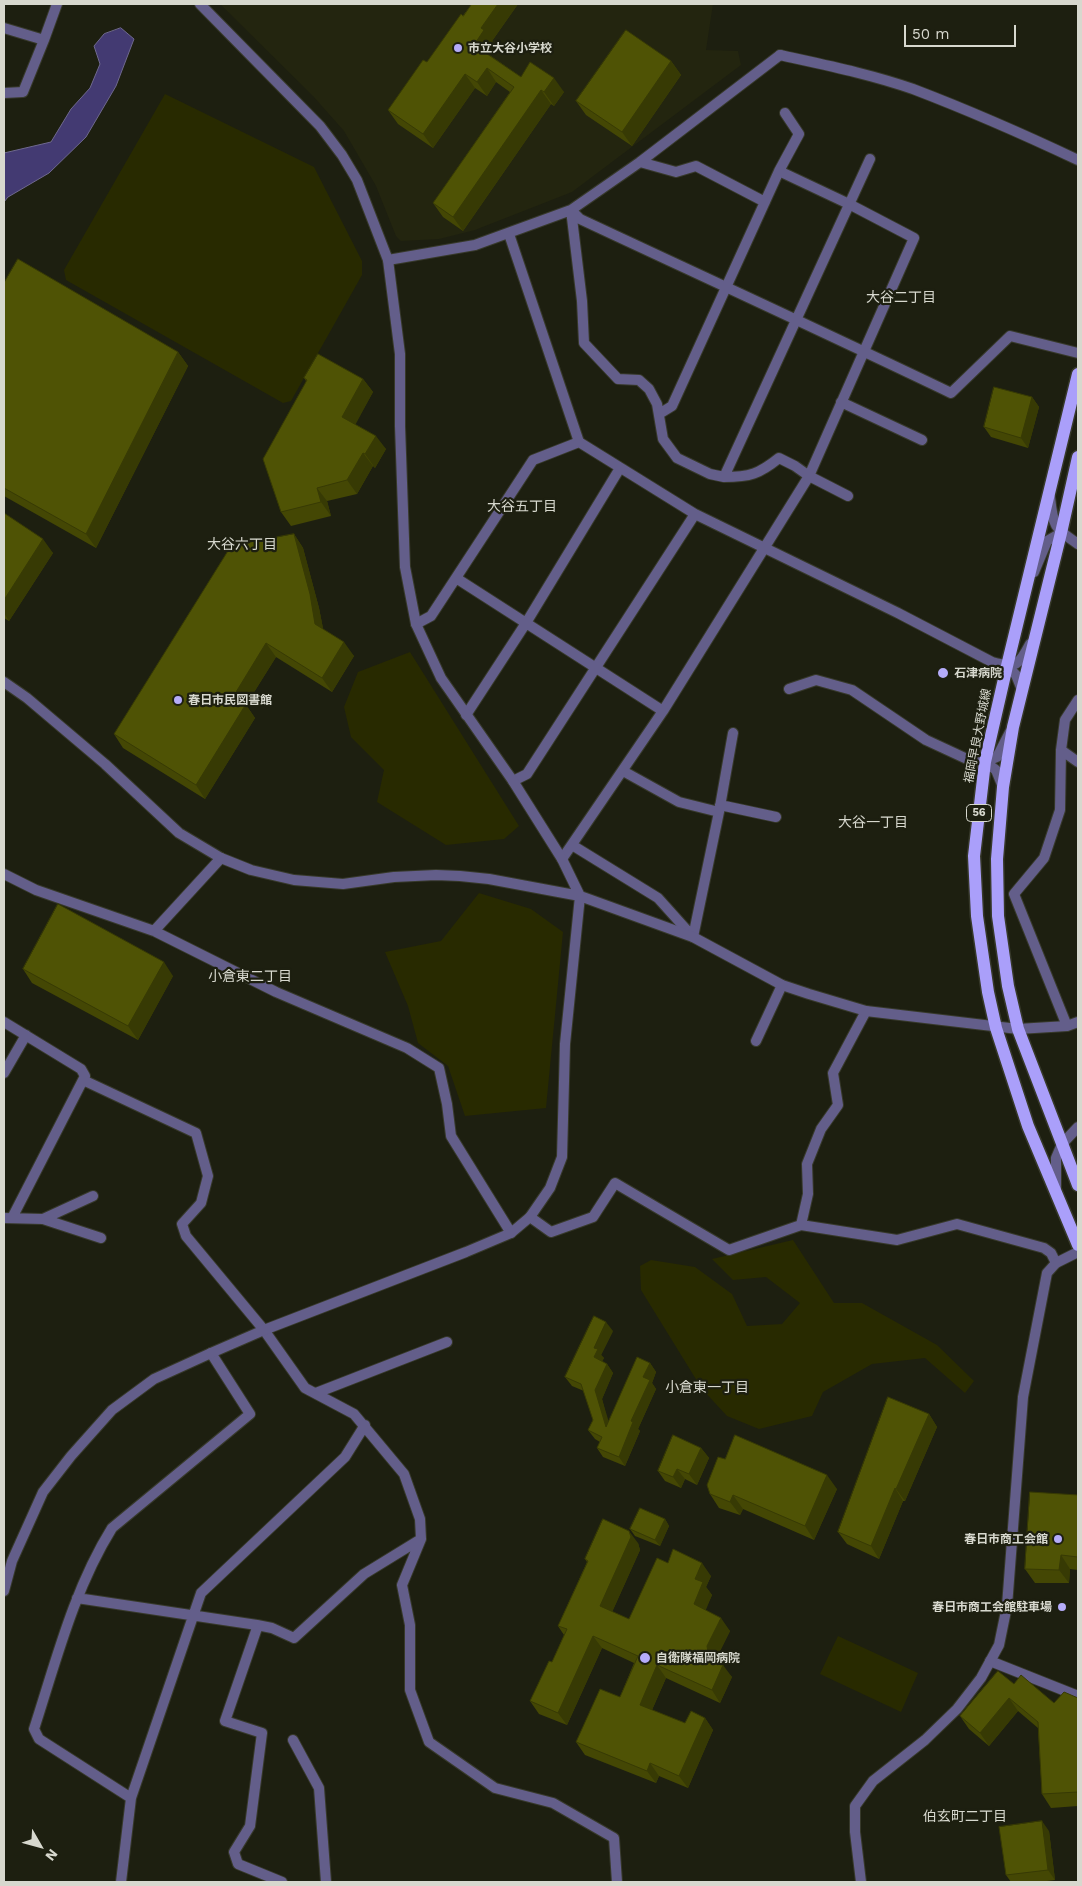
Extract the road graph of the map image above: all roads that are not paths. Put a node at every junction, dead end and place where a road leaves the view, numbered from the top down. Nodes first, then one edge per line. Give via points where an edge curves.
1 (57, 4) edge
2 (200, 4) edge
3 (4, 28) edge
4 (44, 40) junction
5 (4, 93) edge
6 (785, 113) dead end
7 (870, 159) dead end
8 (1078, 160) edge
9 (640, 162) junction
10 (779, 171) junction
11 (765, 202) junction
12 (849, 204) junction
13 (571, 210) junction
14 (509, 234) junction
15 (388, 260) junction
16 (727, 288) junction
17 (796, 321) junction
18 (863, 351) junction
19 (1078, 353) edge
20 (1078, 374) edge
21 (841, 402) junction
22 (658, 414) junction
23 (922, 440) dead end
24 (579, 442) junction
25 (1078, 457) edge
26 (620, 468) junction
27 (809, 476) junction
28 (724, 477) junction
29 (1050, 494) junction
30 (848, 496) dead end
31 (695, 514) junction
32 (1061, 533) junction
33 (1078, 544) edge
34 (764, 549) junction
35 (456, 578) junction
36 (1026, 590) junction
37 (526, 623) junction
38 (416, 624) junction
39 (1037, 629) junction
40 (1007, 666) junction
41 (597, 669) junction
42 (4, 682) edge
43 (789, 689) dead end
44 (1022, 690) junction
45 (1078, 700) edge
46 (663, 711) junction
47 (466, 715) junction
48 (1013, 727) junction
49 (733, 733) dead end
50 (1061, 750) junction
51 (985, 762) junction
52 (1078, 762) edge
53 (623, 771) junction
54 (513, 781) junction
55 (1003, 787) junction
56 (719, 809) junction
57 (776, 817) dead end
58 (572, 845) junction
59 (220, 858) junction
60 (562, 859) junction
61 (4, 874) edge
62 (580, 896) junction
63 (154, 931) junction
64 (693, 937) junction
65 (782, 985) junction
66 (866, 1011) junction
67 (4, 1022) edge
68 (1078, 1022) edge
69 (1067, 1026) junction
70 (996, 1028) junction
71 (1018, 1029) junction
72 (26, 1035) junction
73 (756, 1041) dead end
74 (4, 1074) edge
75 (83, 1080) junction
76 (1078, 1126) edge
77 (1062, 1144) junction
78 (1078, 1185) edge
79 (1056, 1192) junction
80 (93, 1196) dead end
81 (530, 1217) junction
82 (8, 1218) edge
83 (43, 1219) junction
84 (801, 1224) junction
85 (511, 1233) junction
86 (101, 1238) dead end
87 (1078, 1245) edge
88 (1078, 1252) edge
89 (1056, 1263) junction
90 (264, 1330) junction
91 (446, 1342) dead end
92 (211, 1353) junction
93 (316, 1393) junction
94 (365, 1425) junction
95 (421, 1539) junction
96 (4, 1590) edge
97 (77, 1598) junction
98 (193, 1616) junction
99 (258, 1625) junction
100 (990, 1661) junction
101 (1078, 1696) edge
102 (293, 1740) dead end
103 (132, 1798) junction
104 (121, 1882) edge
105 (282, 1882) edge
106 (326, 1882) edge
107 (616, 1882) edge
108 (861, 1882) edge

1 - 4 street
2 - 15 street via 320,126 342,155 357,180
3 - 4 street
4 - 5 street via 24,92
6 - 10 street via 798,134
7 - 12 street
8 - 9 street via 912,89 836,67 780,56
9 - 11 street via 676,172 696,166
9 - 13 street
10 - 11 street
10 - 12 street
11 - 16 street
12 - 17 street
12 - 18 street via 914,238
13 - 14 street
13 - 16 street via 580,220
13 - 22 street via 584,343 618,379 639,380 649,389
14 - 15 street via 475,245
14 - 24 street
15 - 38 street via 400,354 405,567
16 - 17 street
16 - 22 street via 672,406
17 - 18 street
17 - 28 street
18 - 19 street via 951,393 1010,336
18 - 21 street
20 - 29 main road, 福岡早良大野城線 / 56
21 - 23 street
21 - 27 street
22 - 28 street via 663,439 677,458
24 - 26 street
24 - 35 street via 533,460
25 - 32 main road, 56
26 - 31 street
26 - 37 street
27 - 28 street via 779,458 767,468 746,477
27 - 30 street
27 - 34 street
29 - 32 street via 1052,518
29 - 36 main road, 福岡早良大野城線 / 56
31 - 34 street
31 - 41 street
32 - 33 street
32 - 36 street via 1047,541
32 - 39 main road, 56
34 - 40 street via 992,662
34 - 46 street
35 - 37 street
35 - 38 street via 431,616
36 - 40 main road, 福岡早良大野城線 / 56
37 - 41 street
37 - 47 street
38 - 47 street via 441,678
39 - 40 street via 1023,658 1016,665
39 - 44 main road, 56
40 - 44 street via 1016,675
40 - 51 main road, 福岡早良大野城線 / 56
41 - 46 street
41 - 54 street via 527,774
42 - 59 street via 105,764 179,834
43 - 51 street via 816,680 852,690 926,740 967,759
44 - 48 main road, 56
45 - 50 street via 1065,720
46 - 53 street
47 - 54 street
48 - 51 street via 996,757
48 - 55 main road, 56
49 - 56 street
50 - 52 street
50 - 69 street via 1060,810 1044,858 1014,894
51 - 55 street via 996,770
51 - 70 main road, 福岡早良大野城線 / 56 via 974,856 978,926
53 - 56 street via 679,802
53 - 58 street
54 - 60 street
55 - 71 main road, 56 via 997,859 998,916
56 - 57 street
56 - 64 street
58 - 60 street
58 - 64 street via 658,898
59 - 62 street via 251,870 294,880 343,884 436,875 489,878
59 - 63 street
60 - 62 street
61 - 63 street via 36,890
62 - 64 street
62 - 81 street via 565,1044 562,1157 550,1188
63 - 85 street via 276,992 406,1048 439,1068 451,1136
64 - 65 street
65 - 66 street
65 - 73 street
66 - 70 street
66 - 84 street via 833,1073 838,1105 821,1130 807,1164 808,1194
67 - 72 street
68 - 69 street
69 - 71 street
70 - 71 street
70 - 79 main road, 福岡早良大野城線 / 56 via 1028,1126
71 - 77 main road, 56
72 - 74 street
72 - 75 street via 81,1069 85,1076
75 - 82 street
75 - 90 street via 196,1133 208,1176 201,1203 182,1224 186,1236
76 - 77 street
77 - 78 main road, 56
77 - 79 street via 1056,1158
79 - 87 main road, 福岡早良大野城線 / 56
80 - 83 street
81 - 84 street via 551,1232 593,1217 615,1183 730,1250
81 - 85 street
82 - 83 street
83 - 86 street
84 - 89 street via 897,1240 957,1224 1044,1248
85 - 90 street
88 - 89 street
89 - 100 street via 1047,1273 1023,1397 1007,1606 999,1645
90 - 92 street
90 - 93 street via 305,1388
91 - 93 street
92 - 96 street via 154,1380 112,1410 71,1456 43,1492 12,1562
92 - 97 street via 250,1414 112,1528
93 - 94 street via 354,1414
94 - 95 street via 404,1474 420,1519
94 - 98 street via 345,1457 201,1593
95 - 99 street via 364,1574 294,1638
95 - 107 street via 402,1585 410,1625 410,1690 429,1742 494,1788 553,1803 614,1838
97 - 98 street
97 - 103 street via 34,1729 39,1739
98 - 99 street
98 - 103 street
99 - 105 street via 225,1721 262,1733 250,1826 234,1852 238,1864
100 - 101 street
100 - 108 street via 957,1709 873,1782 855,1806
102 - 106 street via 319,1788
103 - 104 street

